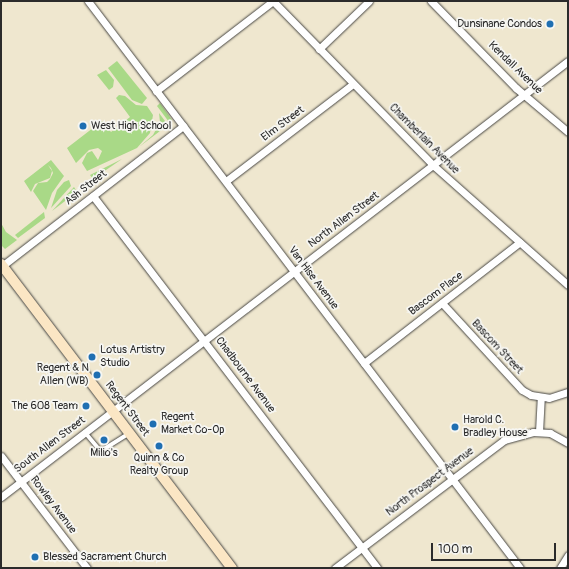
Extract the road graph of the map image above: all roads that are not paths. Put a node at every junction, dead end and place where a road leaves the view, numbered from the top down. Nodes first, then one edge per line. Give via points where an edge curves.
1 (88, 1) edge
2 (273, 1) edge
3 (369, 1) edge
4 (431, 1) edge
5 (319, 48) junction
6 (568, 61) edge
7 (353, 84) junction
8 (156, 91) junction
9 (524, 94) junction
10 (183, 126) junction
11 (568, 132) edge
12 (434, 166) junction
13 (226, 181) junction
14 (93, 196) junction
15 (520, 242) junction
16 (1, 265) edge
17 (294, 271) junction
18 (568, 285) edge
19 (442, 303) junction
20 (205, 341) junction
21 (364, 363) junction
22 (568, 392) edge
23 (541, 397) junction
24 (113, 411) junction
25 (85, 432) junction
26 (539, 432) junction
27 (130, 433) junction
28 (568, 443) edge
29 (1, 456) edge
30 (453, 480) junction
31 (21, 482) junction
32 (1, 497) edge
33 (362, 547) junction
34 (568, 555) edge
35 (87, 568) edge
36 (232, 568) edge
37 (335, 568) edge
38 (377, 568) edge
39 (520, 568) edge
40 (560, 568) edge

1 - 8 street, Van Hise Avenue
2 - 5 street, Chamberlain Avenue
2 - 8 street
3 - 5 street
4 - 9 street, Kendall Avenue
5 - 7 street, Chamberlain Avenue
6 - 9 street, North Allen Street
7 - 12 street, Chamberlain Avenue
7 - 13 street, Elm Street
8 - 10 street, Van Hise Avenue
9 - 11 street, Kendall Avenue
9 - 12 street, North Allen Street
10 - 13 street, Van Hise Avenue
10 - 14 street, Ash Street
12 - 15 street, Chamberlain Avenue
12 - 17 street, North Allen Street
13 - 17 street, Van Hise Avenue
14 - 16 street, Ash Street
14 - 20 street, Chadbourne Avenue
15 - 18 street, Chamberlain Avenue
15 - 19 street, Bascom Place
16 - 24 main road, Regent Street
17 - 20 street, North Allen Street
17 - 21 street, Van Hise Avenue
19 - 21 street, Bascom Place
19 - 23 street, Bascom Street via 522,390
20 - 24 street, North Allen Street
20 - 33 street, Chadbourne Avenue
21 - 30 street, Van Hise Avenue
22 - 23 street via 558,397
23 - 26 street
24 - 25 street, South Allen Street
24 - 27 main road, Regent Street
25 - 27 lane via 101,451
25 - 31 street, South Allen Street
26 - 28 street, North Prospect Avenue via 550,433
26 - 30 street, North Prospect Avenue via 526,432 504,440
27 - 36 main road, Regent Street
29 - 31 street, Rowley Avenue
30 - 33 street, North Prospect Avenue
30 - 39 street, Van Hise Avenue
31 - 32 street, South Allen Street
31 - 35 street, Rowley Avenue
33 - 37 street, North Prospect Avenue
33 - 38 street, Chadbourne Avenue
34 - 40 street

